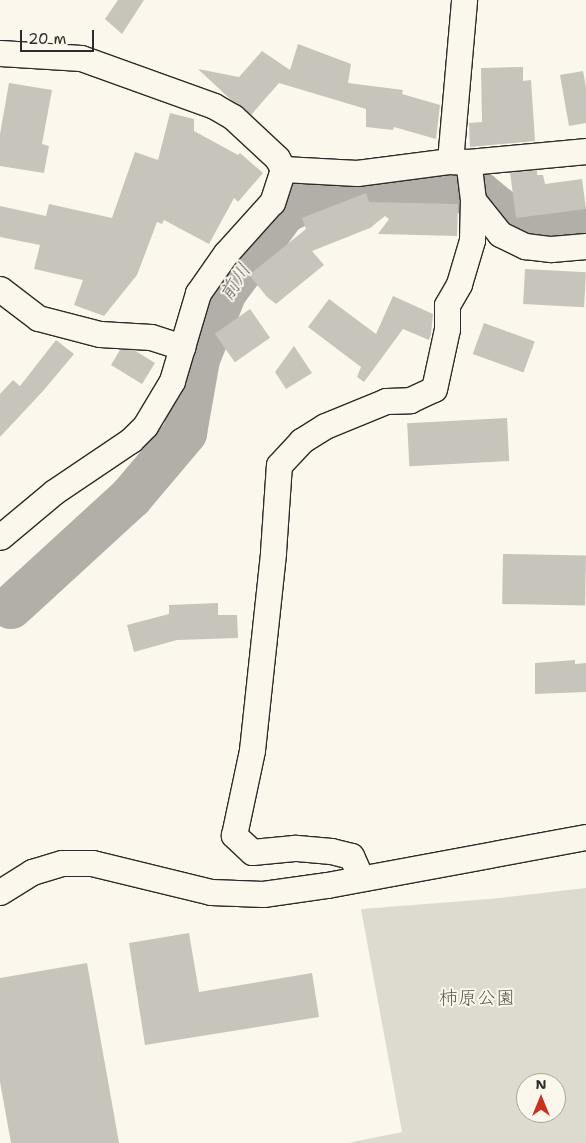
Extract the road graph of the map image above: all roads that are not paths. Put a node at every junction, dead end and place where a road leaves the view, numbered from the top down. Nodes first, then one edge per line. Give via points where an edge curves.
1 (464, 0) edge
2 (0, 53) edge
3 (586, 151) edge
4 (283, 169) junction
5 (465, 175) junction
6 (586, 246) edge
7 (0, 289) edge
8 (182, 347) junction
9 (0, 537) edge
10 (586, 837) edge
11 (361, 878) junction
12 (0, 892) edge

1 - 5 street
2 - 4 street via 81,58 214,106 233,117 277,158
3 - 5 street
4 - 5 street
4 - 8 street via 272,202 226,254 198,293
5 - 6 street via 500,234 524,246 551,249
5 - 11 street via 472,240 459,284 447,304 447,329 434,389 410,400 386,400 325,426 301,441 279,465 252,750 234,835 252,852 294,848 351,856
7 - 8 street via 38,318 100,334 151,337
8 - 9 street via 172,381 145,426 131,440 54,492
10 - 11 street
11 - 12 street via 263,894 211,892 92,863 62,863 32,872

